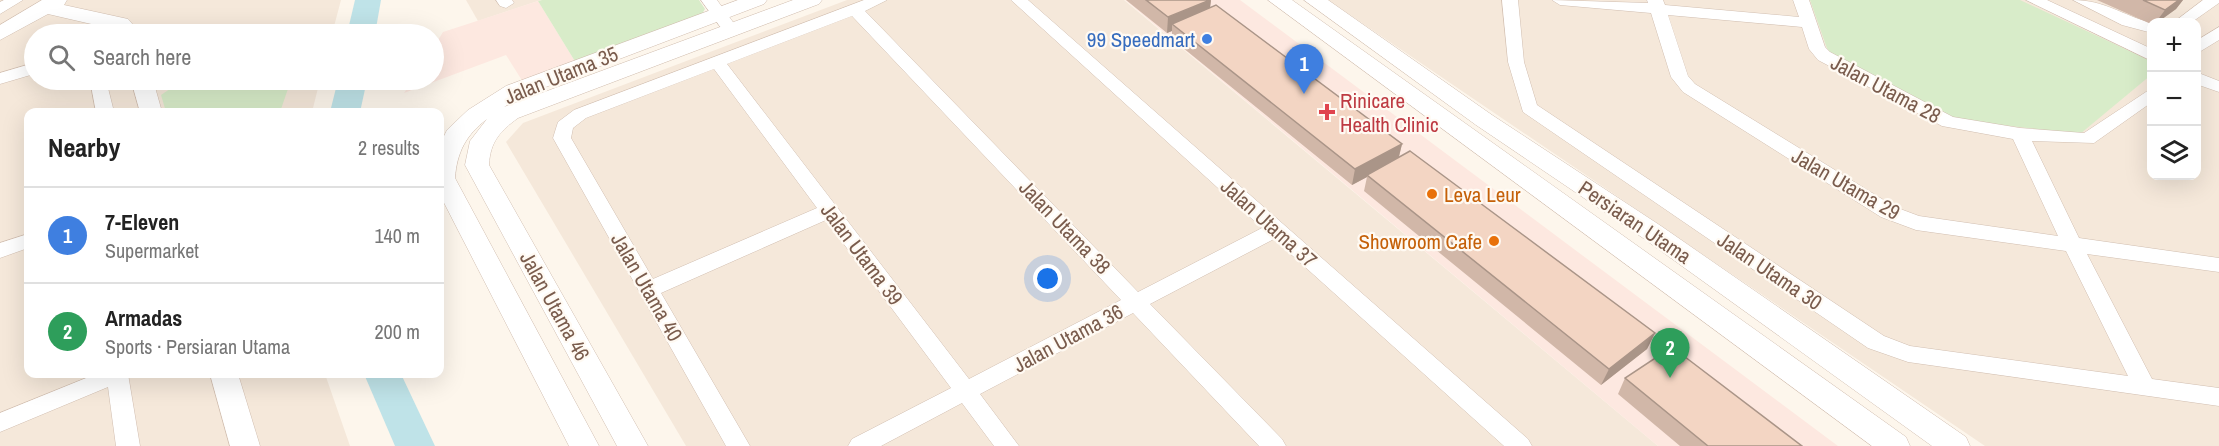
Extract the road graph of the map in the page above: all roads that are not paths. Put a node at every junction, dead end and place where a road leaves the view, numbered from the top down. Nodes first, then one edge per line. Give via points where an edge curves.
1 (15, 0) edge
2 (757, 0) edge
3 (812, 0) edge
4 (879, 0) edge
5 (1019, 0) edge
6 (1278, 0) edge
7 (1314, 0) edge
8 (1510, 0) edge
9 (1560, 0) edge
10 (1801, 0) edge
11 (2034, 0) edge
12 (2081, 0) edge
13 (2213, 0) edge
14 (51, 3) edge
15 (1656, 4) edge
16 (0, 9) edge
17 (854, 9) junction
18 (720, 14) edge
19 (2188, 18) edge
20 (1807, 23) junction
21 (120, 24) edge
22 (2147, 27) edge
23 (2219, 32) edge
24 (0, 34) edge
25 (2201, 45) edge
26 (2147, 54) edge
27 (717, 62) junction
28 (24, 71) edge
29 (0, 79) edge
30 (2201, 79) edge
31 (2219, 87) edge
32 (100, 90) edge
33 (145, 90) edge
34 (2147, 96) edge
35 (104, 108) edge
36 (150, 108) edge
37 (2020, 134) junction
38 (444, 161) edge
39 (477, 165) joint
40 (444, 180) edge
41 (830, 210) junction
42 (1276, 229) junction
43 (24, 242) edge
44 (2074, 246) junction
45 (0, 251) edge
46 (2219, 265) edge
47 (649, 290) junction
48 (1136, 302) junction
49 (107, 378) edge
50 (118, 378) edge
51 (225, 378) edge
52 (2145, 387) junction
53 (965, 391) junction
54 (2219, 397) edge
55 (0, 423) edge
56 (128, 446) edge
57 (245, 446) edge
58 (584, 446) edge
59 (633, 446) edge
60 (738, 446) edge
61 (860, 446) edge
62 (1007, 446) edge
63 (1274, 446) edge
64 (1520, 446) edge
65 (1895, 446) edge
66 (1955, 446) edge

1 - 16 street
2 - 18 street, Jalan Utama 35
3 - 18 street, Jalan Utama 35
4 - 17 street
5 - 42 street, Jalan Utama 37
6 - 65 street, Persiaran Utama
7 - 66 street, Persiaran Utama via 1484,120 1653,232
8 - 52 street, Jalan Utama 30 via 1516,62 1529,108 1876,342 1908,354
9 - 15 street
10 - 20 street, Jalan Utama 28
11 - 26 street
12 - 22 street
13 - 19 street
14 - 21 street
14 - 24 street
15 - 20 street
15 - 44 street, Jalan Utama 29 via 1680,77 1689,88 1888,212 1916,223
17 - 27 street
17 - 48 street, Jalan Utama 38
18 - 38 street, Jalan Utama 35 via 514,91 461,128
18 - 39 street, Jalan Utama 35 via 494,123 477,151
20 - 37 street, Jalan Utama 28 via 1817,50 1824,56 1939,119
23 - 25 street
27 - 41 street, Jalan Utama 39
27 - 47 street, Jalan Utama 40 via 580,114 564,126 562,138
28 - 29 street
30 - 31 street
32 - 35 street
33 - 36 street
34 - 37 street, Jalan Utama 28 via 2088,139
37 - 44 street
39 - 59 street, Jalan Utama 46
40 - 58 street, Jalan Utama 46
41 - 47 street
41 - 53 street, Jalan Utama 39
42 - 48 street, Jalan Utama 36
42 - 64 street, Jalan Utama 37
43 - 45 street
44 - 46 street, Jalan Utama 29
44 - 52 street
47 - 60 street, Jalan Utama 40
48 - 53 street, Jalan Utama 36
48 - 63 street, Jalan Utama 38
49 - 55 street
50 - 56 street
51 - 57 street
52 - 54 street, Jalan Utama 30
53 - 61 street, Jalan Utama 36
53 - 62 street, Jalan Utama 39

